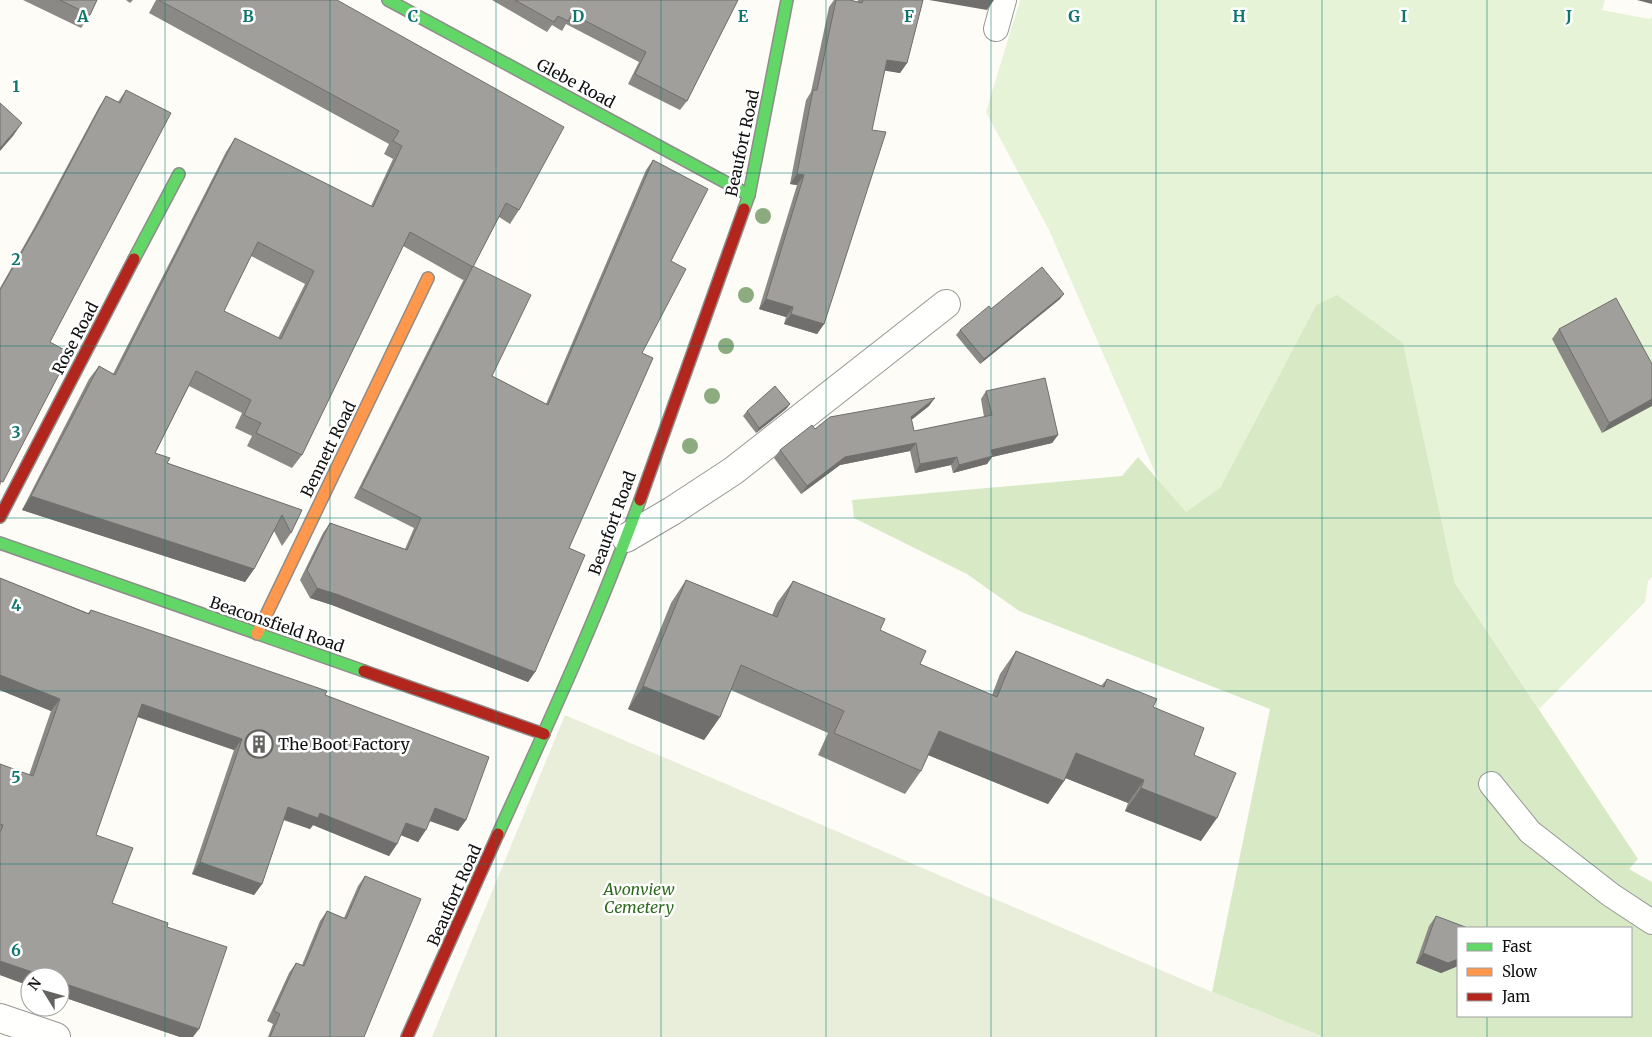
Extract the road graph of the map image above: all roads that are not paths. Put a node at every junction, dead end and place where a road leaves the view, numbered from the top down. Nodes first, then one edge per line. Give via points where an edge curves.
1 (388, 0) edge
2 (787, 0) edge
3 (1004, 0) edge
4 (996, 30) dead end
5 (179, 174) dead end
6 (749, 195) junction
7 (428, 278) dead end
8 (946, 304) dead end
9 (0, 517) edge
10 (626, 538) junction
11 (0, 543) edge
12 (257, 634) junction
13 (544, 734) junction
14 (1491, 784) dead end
15 (1652, 922) edge
16 (0, 1018) edge
17 (56, 1037) edge
18 (407, 1037) edge

1 - 6 street, Glebe Road
2 - 6 street, Beaufort Road
3 - 4 lane
5 - 9 street, Rose Road
6 - 10 street, Beaufort Road
7 - 12 street, Bennett Road
8 - 10 street via 733,472
10 - 13 street, Beaufort Road
11 - 12 street, Beaconsfield Road
12 - 13 street, Beaconsfield Road
13 - 18 street, Beaufort Road
14 - 15 lane via 1530,832 1611,896
16 - 17 street

